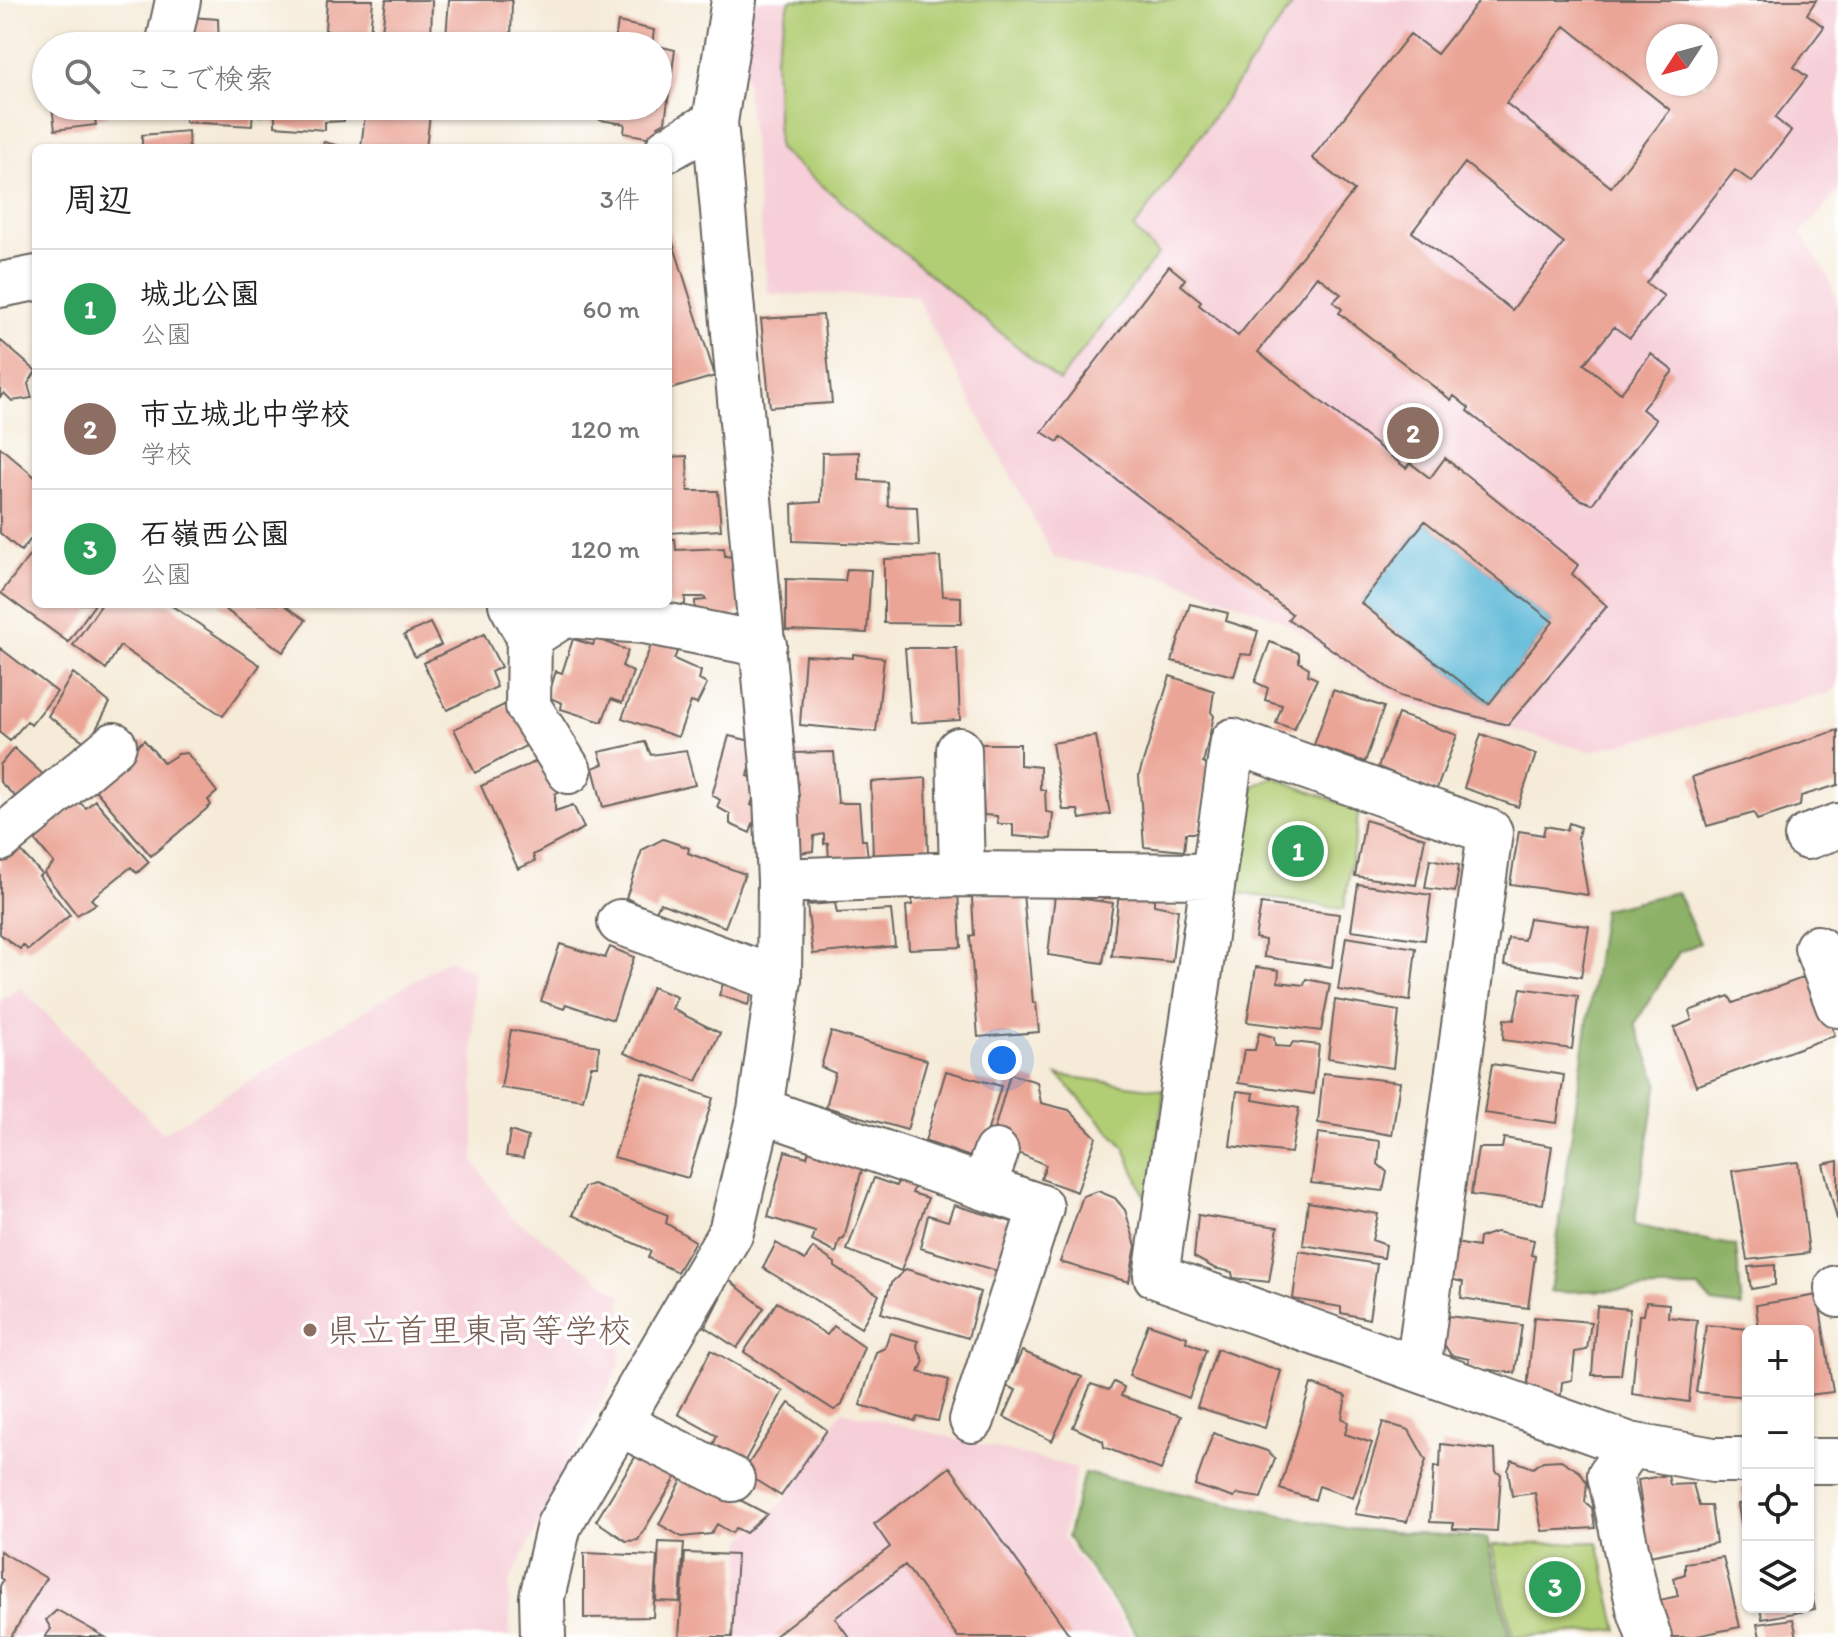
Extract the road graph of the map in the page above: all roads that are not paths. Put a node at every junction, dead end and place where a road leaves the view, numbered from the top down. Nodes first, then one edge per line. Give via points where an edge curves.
1 (178, 0) edge
2 (734, 0) edge
3 (171, 32) edge
4 (715, 122) junction
5 (672, 147) edge
6 (32, 279) edge
7 (0, 285) edge
8 (520, 621) edge
9 (764, 645) junction
10 (114, 745) dead end
11 (959, 750) dead end
12 (569, 771) dead end
13 (0, 839) edge
14 (962, 874) junction
15 (1213, 876) junction
16 (780, 881) junction
17 (620, 922) dead end
18 (1817, 948) dead end
19 (779, 980) junction
20 (1838, 1005) edge
21 (760, 1110) junction
22 (1418, 1369) junction
23 (972, 1420) dead end
24 (618, 1423) junction
25 (1630, 1445) junction
26 (1742, 1460) edge
27 (1814, 1461) edge
28 (1838, 1461) edge
29 (732, 1479) dead end
30 (543, 1637) edge
31 (1649, 1637) edge

1 - 3 street
2 - 4 street
4 - 5 street
4 - 9 street
6 - 7 street
8 - 9 street via 564,615 644,621
8 - 12 street via 528,706
9 - 16 street
10 - 13 street
11 - 14 street
14 - 15 street
14 - 16 street
15 - 22 street via 1156,1276
15 - 22 street via 1233,741 1490,832
16 - 19 street
17 - 19 street
18 - 20 street
19 - 21 street
21 - 23 street via 990,1170 1041,1207
21 - 24 street via 731,1232
22 - 25 street
24 - 29 street
24 - 30 street via 559,1525 542,1597
25 - 26 street
25 - 31 street via 1610,1475
27 - 28 street

